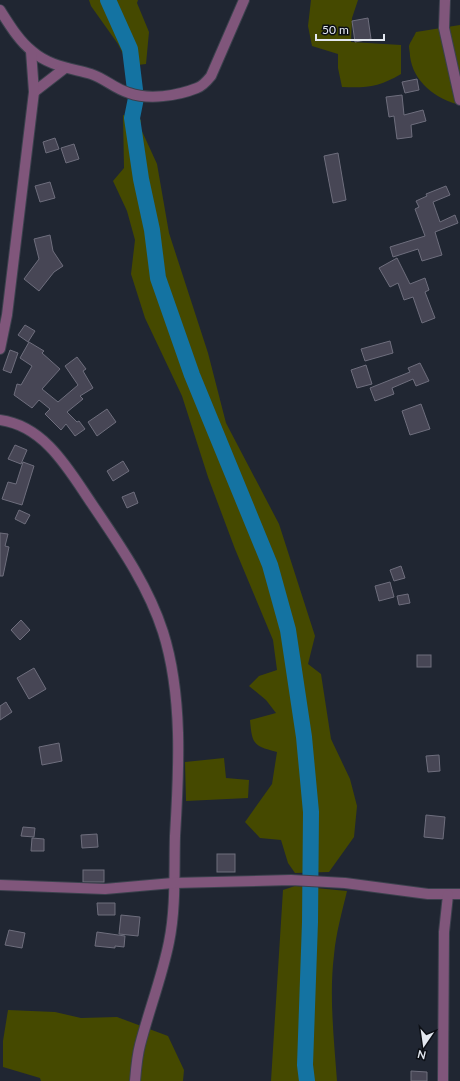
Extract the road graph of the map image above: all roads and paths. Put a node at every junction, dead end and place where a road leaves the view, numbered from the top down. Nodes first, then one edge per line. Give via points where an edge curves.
1 (244, 0) edge
2 (445, 0) edge
3 (0, 10) edge
4 (31, 51) junction
5 (65, 68) junction
6 (34, 92) junction
7 (460, 100) edge
8 (0, 349) edge
9 (0, 420) edge
10 (173, 883) junction
11 (0, 885) edge
12 (460, 894) edge
13 (448, 895) junction
14 (135, 1081) edge
15 (443, 1081) edge

1 - 5 street via 211,76 198,88 145,97 129,93 92,74
2 - 7 street via 444,28
3 - 4 street
4 - 5 street
4 - 6 street
5 - 6 street
6 - 8 street via 7,315
9 - 10 street via 15,423 32,432 63,460 123,550 148,595 163,632 178,723 179,770
10 - 11 street via 105,889
10 - 13 street via 291,880 346,883
10 - 14 street via 169,941 140,1047
12 - 13 street
13 - 15 street via 444,932

